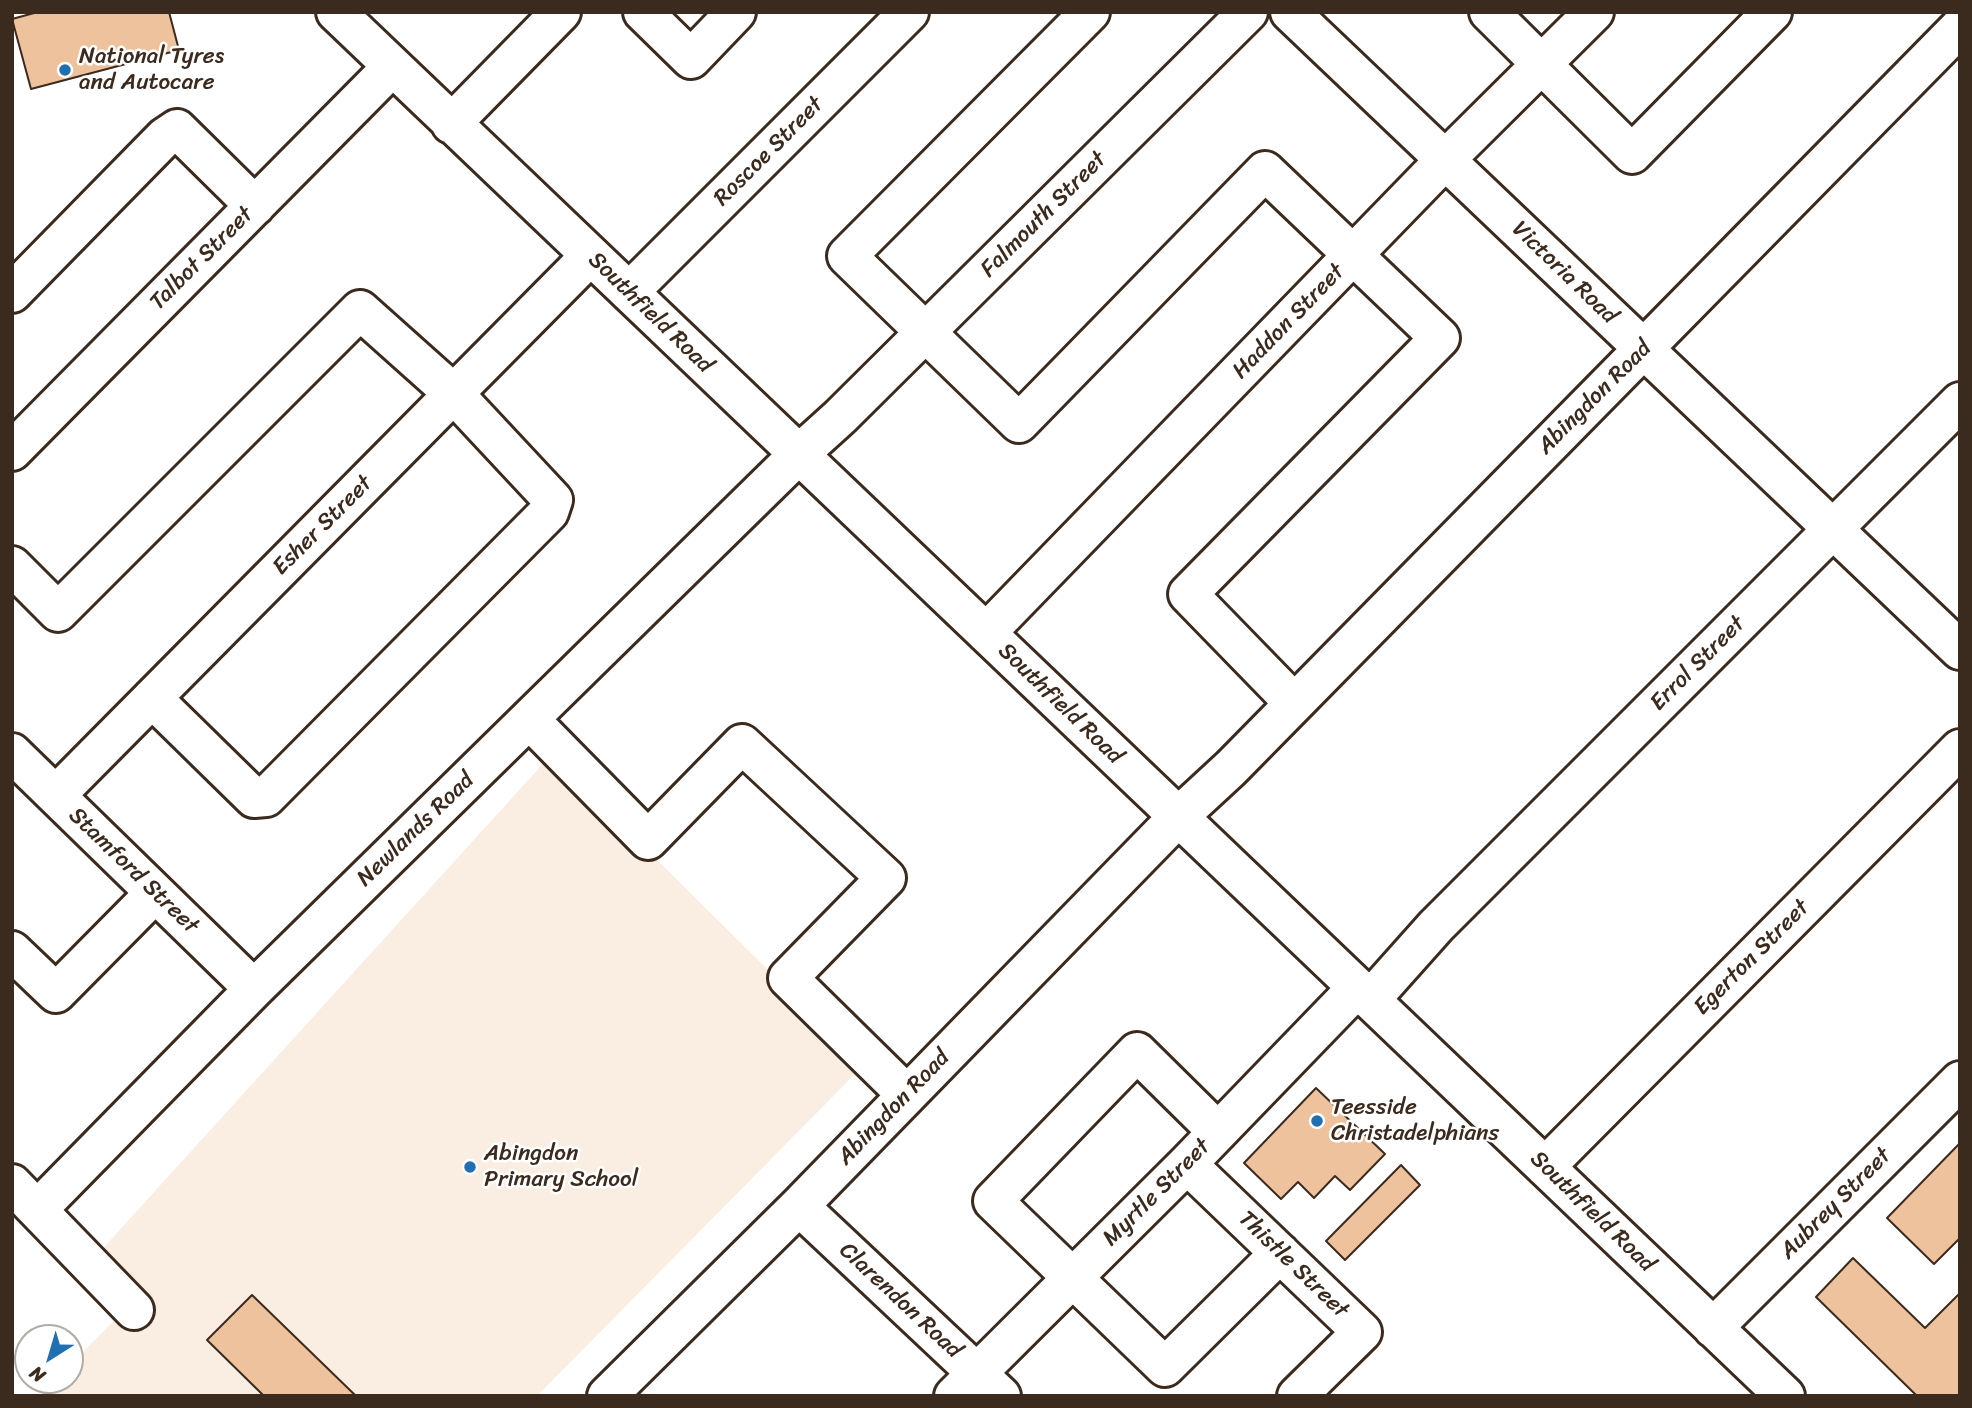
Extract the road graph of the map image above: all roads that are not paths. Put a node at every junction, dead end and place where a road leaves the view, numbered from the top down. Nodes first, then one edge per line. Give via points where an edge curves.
1 (335, 12) edge
2 (562, 12) edge
3 (643, 12) edge
4 (736, 12) edge
5 (909, 12) edge
6 (1090, 12) edge
7 (1248, 12) edge
8 (1290, 12) edge
9 (1489, 12) edge
10 (1594, 12) edge
11 (1772, 12) edge
12 (1960, 27) edge
13 (1542, 65) junction
14 (392, 67) junction
15 (451, 124) junction
16 (1445, 160) junction
17 (255, 206) junction
18 (1353, 255) junction
19 (590, 256) junction
20 (629, 292) junction
21 (12, 293) edge
22 (926, 331) junction
23 (1643, 349) junction
24 (454, 394) junction
25 (1960, 402) edge
26 (12, 451) edge
27 (798, 455) junction
28 (1833, 528) junction
29 (12, 566) edge
30 (986, 634) junction
31 (1960, 650) edge
32 (152, 698) junction
33 (1294, 703) junction
34 (529, 719) junction
35 (1960, 749) edge
36 (12, 753) edge
37 (56, 795) junction
38 (1178, 817) junction
39 (155, 893) junction
40 (12, 951) edge
41 (254, 989) junction
42 (1364, 994) junction
43 (1960, 1081) edge
44 (907, 1095) junction
45 (1218, 1132) junction
46 (1187, 1164) junction
47 (1545, 1167) junction
48 (25, 1196) edge
49 (799, 1206) junction
50 (1280, 1253) junction
51 (1072, 1279) junction
52 (134, 1310) dead end
53 (1713, 1328) junction
54 (977, 1388) edge
55 (607, 1396) edge
56 (1297, 1396) edge
57 (1785, 1396) edge

1 - 14 street, Southfield Road
2 - 15 street
3 - 4 street via 691,59
5 - 20 street, Roscoe Street
6 - 22 street via 847,256
7 - 22 street, Falmouth Street
8 - 16 street, Victoria Road
9 - 13 street
10 - 13 street, Haddon Street
11 - 13 street via 1632,155
12 - 23 street, Abingdon Road
13 - 16 street, Haddon Street
14 - 15 street, Southfield Road
14 - 17 street, Talbot Street
15 - 19 street, Southfield Road
16 - 18 street, Haddon Street
16 - 23 street, Victoria Road
17 - 21 street via 177,129
17 - 26 street, Talbot Street
18 - 22 street via 1265,171 1019,423
18 - 30 street, Haddon Street
18 - 33 street via 1440,338 1188,594
19 - 20 street, Southfield Road
19 - 24 street, Esher Street
20 - 27 street, Southfield Road
22 - 27 street, Falmouth Street
23 - 28 street, Victoria Road
23 - 33 street, Abingdon Road
24 - 29 street via 360,310 58,611
24 - 32 street, Esher Street
24 - 32 street via 553,500 549,512 266,797 254,798
25 - 28 street, Errol Street
27 - 30 street, Southfield Road
27 - 34 street, Newlands Road
28 - 31 street, Victoria Road
28 - 42 street, Errol Street
30 - 38 street, Southfield Road
32 - 37 street, Esher Street
33 - 38 street, Abingdon Road
34 - 41 street, Newlands Road
34 - 44 street via 648,839 742,744 886,878 788,978
35 - 47 street, Egerton Street
36 - 37 street, Stamford Street
37 - 39 street, Stamford Street
38 - 42 street, Southfield Road
38 - 44 street, Abingdon Road
39 - 40 street via 56,993
39 - 41 street, Stamford Street
41 - 48 street, Newlands Road
42 - 45 street, Myrtle Street
42 - 47 street, Southfield Road
43 - 53 street, Aubrey Street
44 - 49 street, Abingdon Road
45 - 46 street, Myrtle Street
45 - 51 street via 1137,1052 993,1201
46 - 50 street, Thistle Street
46 - 51 street, Myrtle Street
47 - 53 street, Southfield Road
48 - 52 street
49 - 54 street, Clarendon Road
49 - 55 street, Abingdon Road
50 - 51 street via 1165,1367
50 - 56 street, Thistle Street via 1362,1332
51 - 54 street, Myrtle Street
53 - 57 street, Southfield Road

